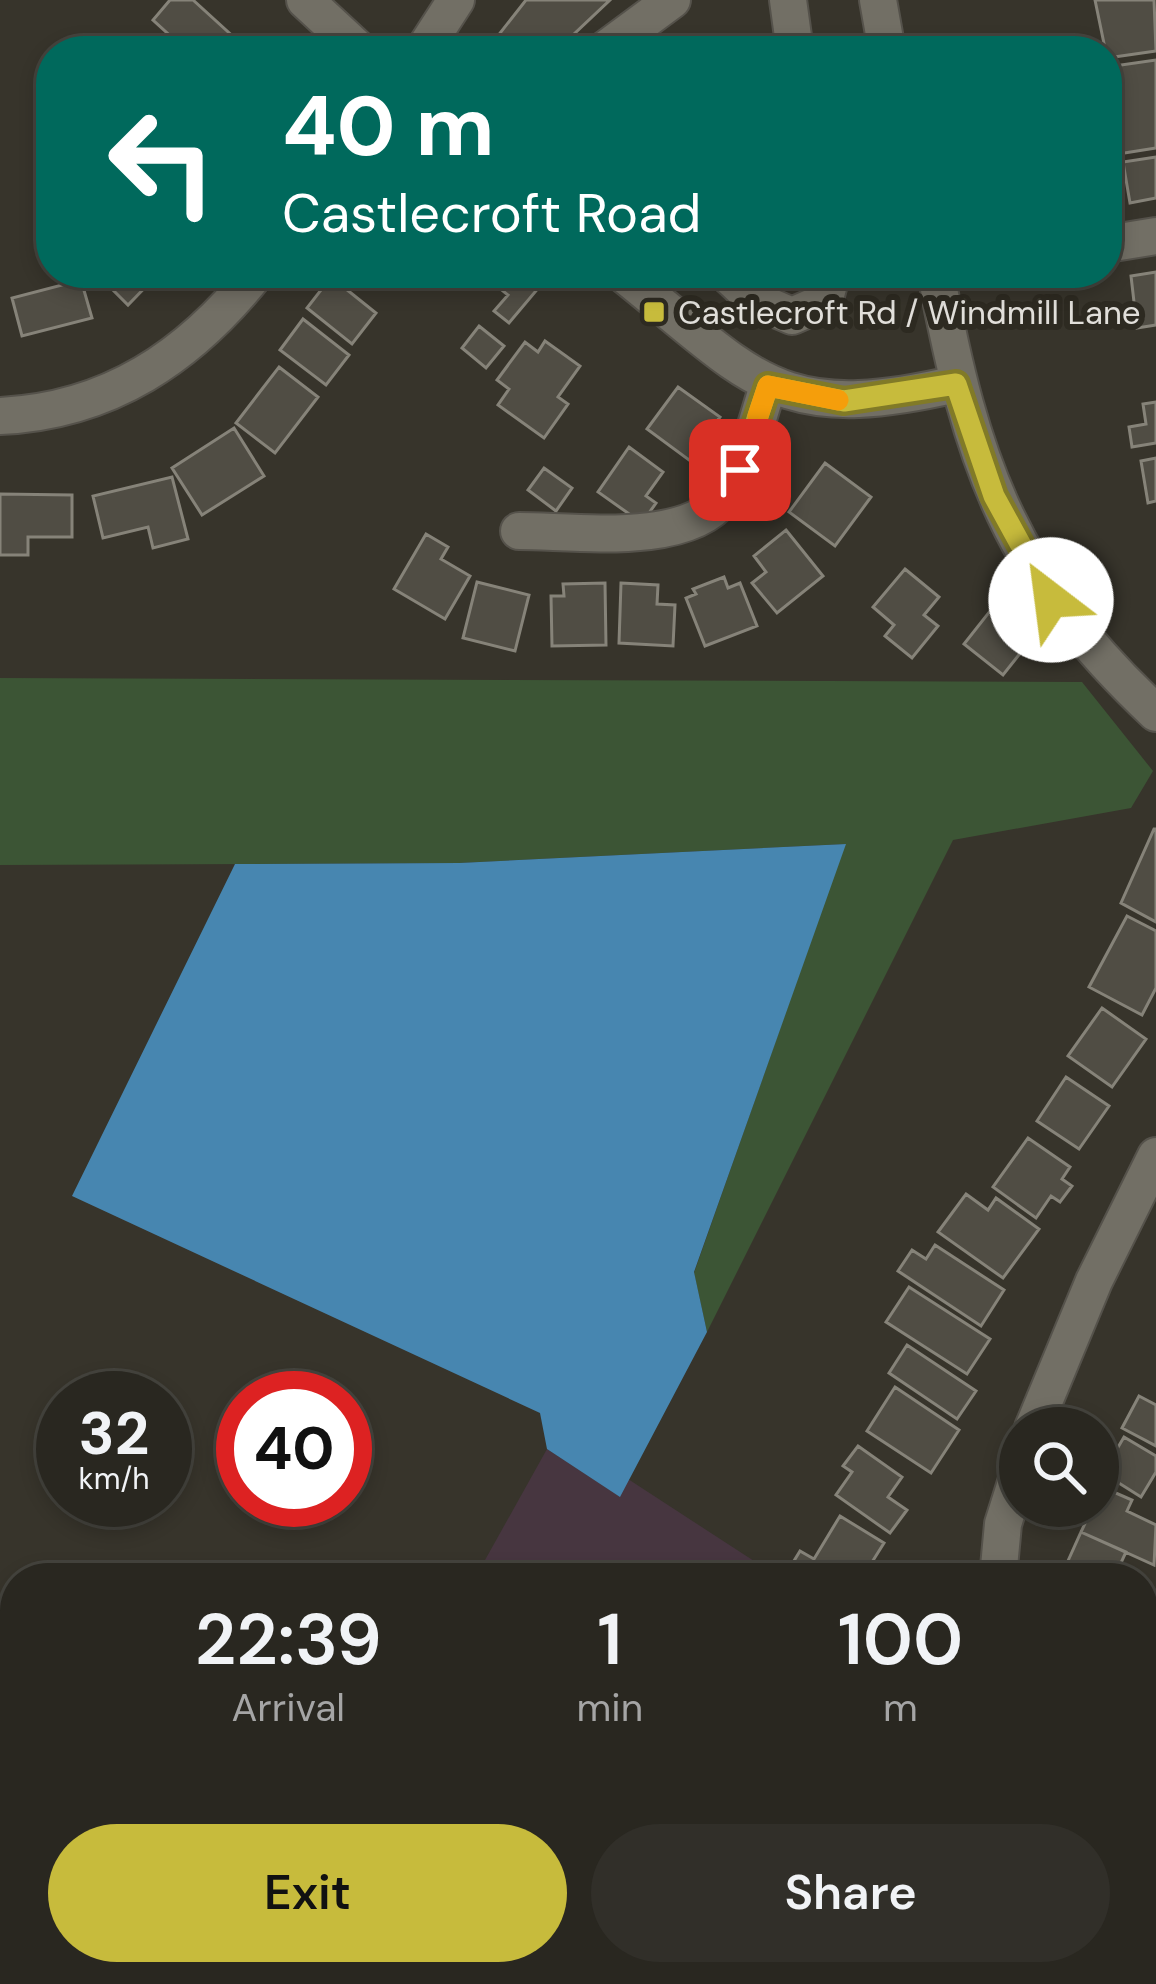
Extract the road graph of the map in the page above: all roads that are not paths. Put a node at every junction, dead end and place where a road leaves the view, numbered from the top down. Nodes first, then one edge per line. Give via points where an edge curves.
1 (305, 0) edge
2 (456, 0) edge
3 (672, 0) edge
4 (788, 0) edge
5 (878, 0) edge
6 (344, 36) edge
7 (433, 36) edge
8 (624, 36) edge
9 (794, 36) edge
10 (884, 36) edge
11 (1156, 236) edge
12 (1122, 242) edge
13 (243, 288) edge
14 (640, 288) edge
15 (742, 288) edge
16 (828, 288) edge
17 (939, 288) edge
18 (956, 384) junction
19 (768, 386) junction
20 (0, 416) edge
21 (519, 531) dead end
22 (1156, 713) edge
23 (1156, 1156) edge
24 (1043, 1407) edge
25 (1003, 1527) edge
26 (999, 1563) edge

1 - 6 street
2 - 7 street
3 - 8 street
4 - 9 street
5 - 10 street
11 - 12 street
13 - 20 street via 204,332 142,379 57,409
14 - 19 street
15 - 16 street via 792,316 824,302
17 - 18 street
18 - 19 street via 844,401
18 - 22 street via 986,478 1051,600
19 - 21 street via 740,470 698,520 650,532
23 - 24 street
25 - 26 street

